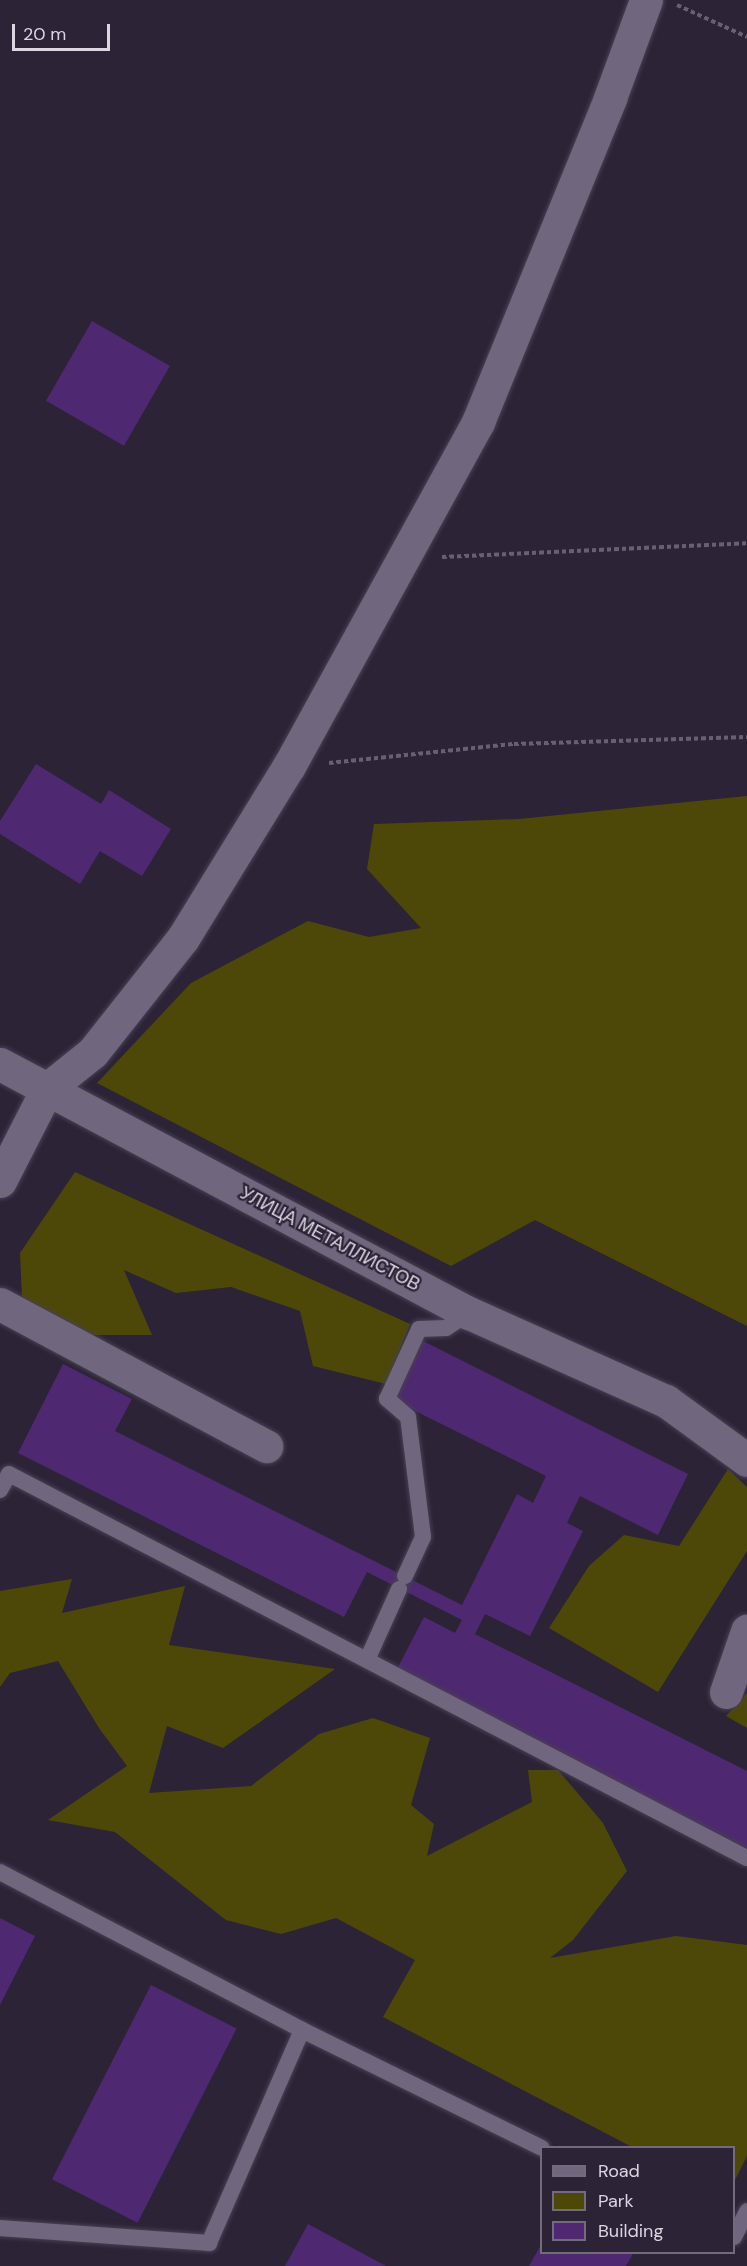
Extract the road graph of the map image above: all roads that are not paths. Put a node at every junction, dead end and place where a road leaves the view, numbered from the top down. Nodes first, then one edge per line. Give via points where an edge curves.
1 (661, 2) edge
2 (0, 1064) edge
3 (47, 1089) junction
4 (0, 1181) edge
5 (0, 1304) edge
6 (469, 1313) junction
7 (266, 1446) dead end
8 (747, 1460) edge
9 (0, 1490) edge
10 (747, 1631) edge
11 (367, 1660) junction
12 (726, 1692) dead end
13 (747, 1858) edge
14 (0, 1872) edge
15 (302, 2030) junction
16 (540, 2147) edge
17 (747, 2211) edge
18 (0, 2228) edge
19 (735, 2235) edge

1 - 3 street via 610,98 478,422 290,766 183,938 93,1052
2 - 3 street, УЛИЦА МЕТАЛЛИСТОВ
3 - 4 street
3 - 6 street, УЛИЦА МЕТАЛЛИСТОВ
5 - 7 street
6 - 8 street, УЛИЦА МЕТАЛЛИСТОВ via 666,1401
6 - 11 lane via 446,1328 419,1329 387,1399 408,1417 423,1537
9 - 11 lane via 9,1474
10 - 12 street
11 - 13 lane
14 - 15 lane
15 - 16 lane
15 - 18 lane via 209,2243
17 - 19 lane

